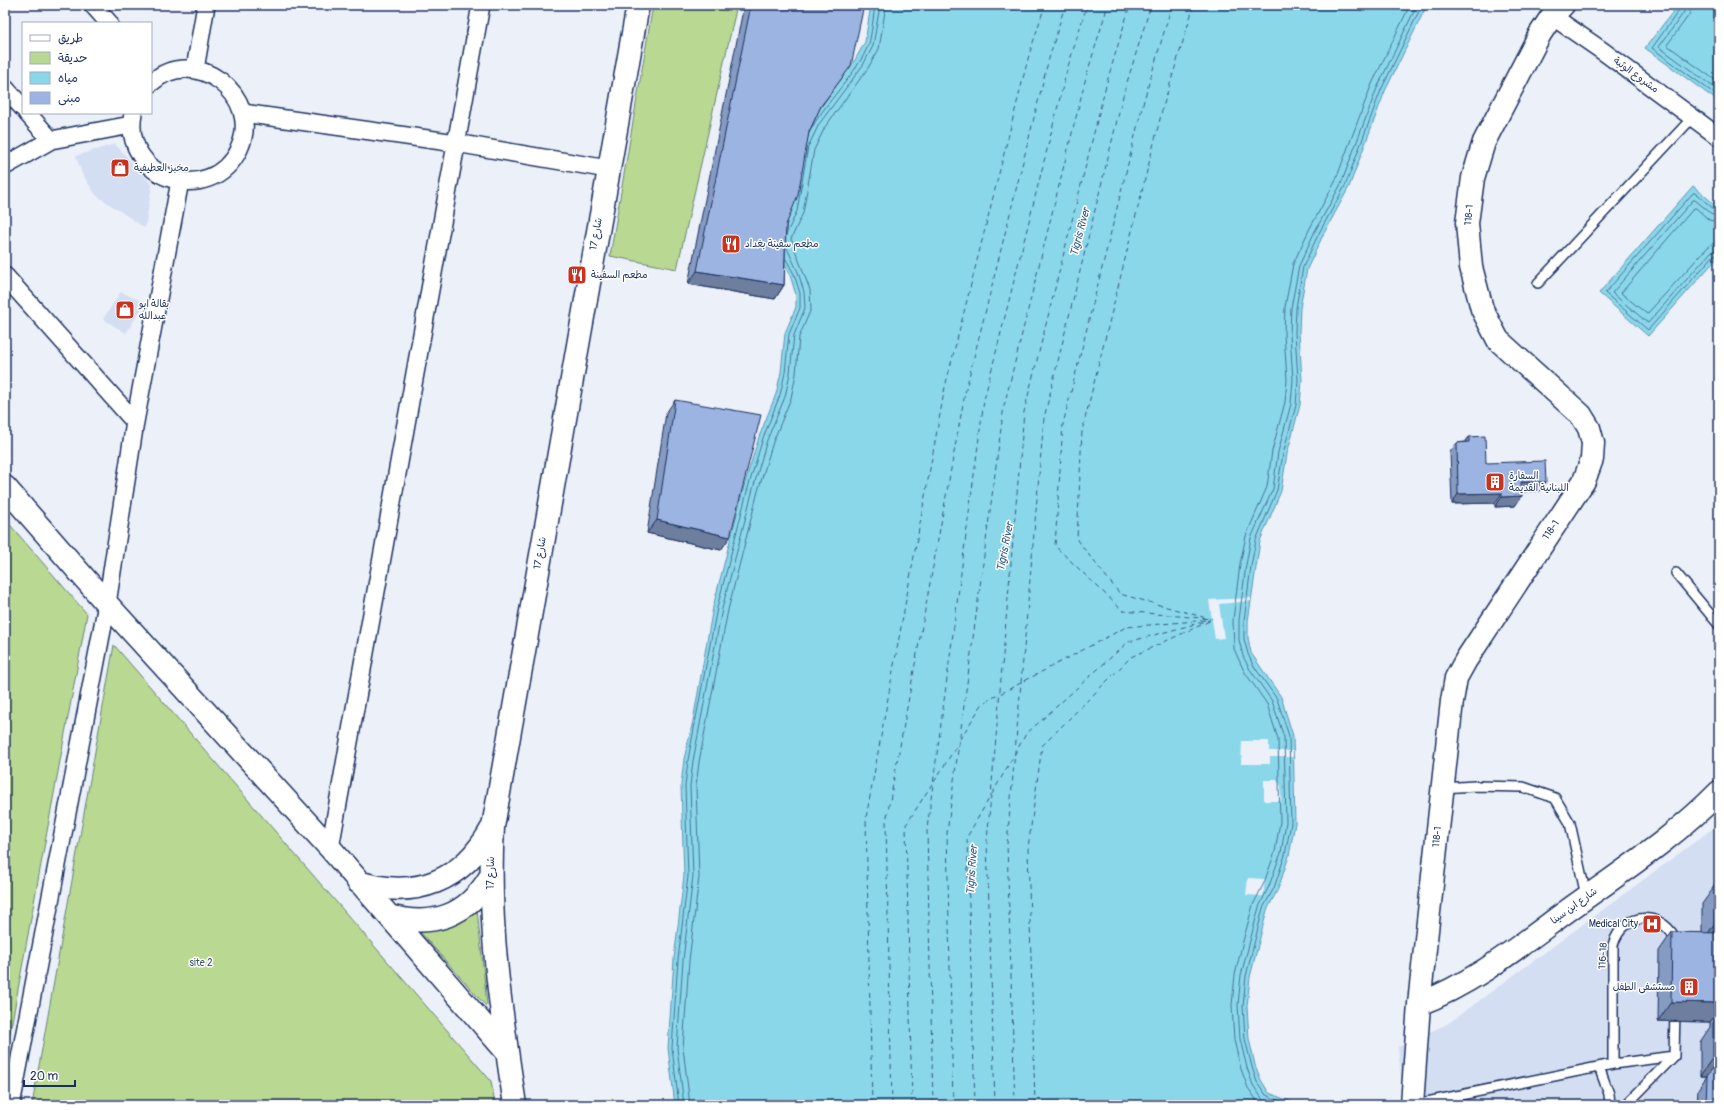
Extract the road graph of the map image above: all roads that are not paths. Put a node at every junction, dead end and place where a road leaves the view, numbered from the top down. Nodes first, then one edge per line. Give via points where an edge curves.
1 (93, 5) edge
2 (206, 5) edge
3 (481, 5) edge
4 (638, 5) edge
5 (1558, 11) edge
6 (108, 22) edge
7 (195, 69) junction
8 (153, 77) edge
9 (5, 88) edge
10 (22, 107) edge
11 (243, 113) junction
12 (28, 114) edge
13 (1693, 117) junction
14 (132, 119) edge
15 (1719, 137) edge
16 (51, 140) junction
17 (456, 143) junction
18 (5, 166) edge
19 (608, 169) junction
20 (180, 181) junction
21 (5, 276) edge
22 (1538, 283) dead end
23 (135, 422) junction
24 (5, 487) edge
25 (1676, 573) dead end
26 (107, 604) junction
27 (1719, 625) edge
28 (1442, 788) junction
29 (1719, 792) edge
30 (493, 827) junction
31 (330, 848) junction
32 (490, 877) junction
33 (358, 882) junction
34 (1586, 897) junction
35 (389, 916) junction
36 (1677, 950) edge
37 (1676, 1003) edge
38 (1418, 1004) junction
39 (506, 1051) junction
40 (1674, 1056) junction
41 (1613, 1064) junction
42 (1599, 1067) junction
43 (11, 1105) edge
44 (514, 1105) edge
45 (1412, 1105) edge
46 (1610, 1105) edge
47 (1626, 1105) edge

1 - 6 street
2 - 7 street
3 - 17 street
4 - 19 street, شارع 17
5 - 13 street, مشروع الوثبة via 1604,52
5 - 28 street, 118-1 via 1540,34 1482,150 1473,178 1467,223 1471,267 1482,309 1498,340 1581,415 1593,444 1592,459 1584,481 1527,564 1456,678
7 - 8 street via 176,70
7 - 11 street via 217,77 234,92
9 - 10 street
11 - 17 street
11 - 20 street via 244,131 239,148 229,163 215,174 198,181
12 - 16 street
13 - 15 street, مشروع الوثبة
13 - 22 lane
14 - 16 street
14 - 20 street via 134,145 145,162 160,175
16 - 18 street
17 - 19 street
17 - 31 street
19 - 30 street, شارع 17
20 - 23 street
21 - 23 street
23 - 26 street
24 - 26 street
25 - 27 lane
26 - 31 street
26 - 43 street
28 - 34 lane via 1523,787 1555,798 1570,823
28 - 38 street, 118-1
29 - 34 street, شارع ابن سينا via 1664,841
30 - 32 street, شارع 17
30 - 33 street via 474,857 460,869 434,883 411,889 393,889
31 - 33 street
32 - 35 street via 472,900 447,916 418,921
32 - 39 street, شارع 17 via 493,932
33 - 35 street
34 - 38 street, شارع ابن سينا via 1481,973 1443,994
35 - 39 street
36 - 41 lane, 116-18 via 1672,932 1650,918 1638,918 1625,924 1616,934 1613,945
37 - 40 lane
38 - 45 street, 118-1
39 - 44 street, شارع 17
40 - 41 lane
40 - 47 lane
41 - 42 lane
42 - 45 lane
42 - 46 lane via 1609,1094

